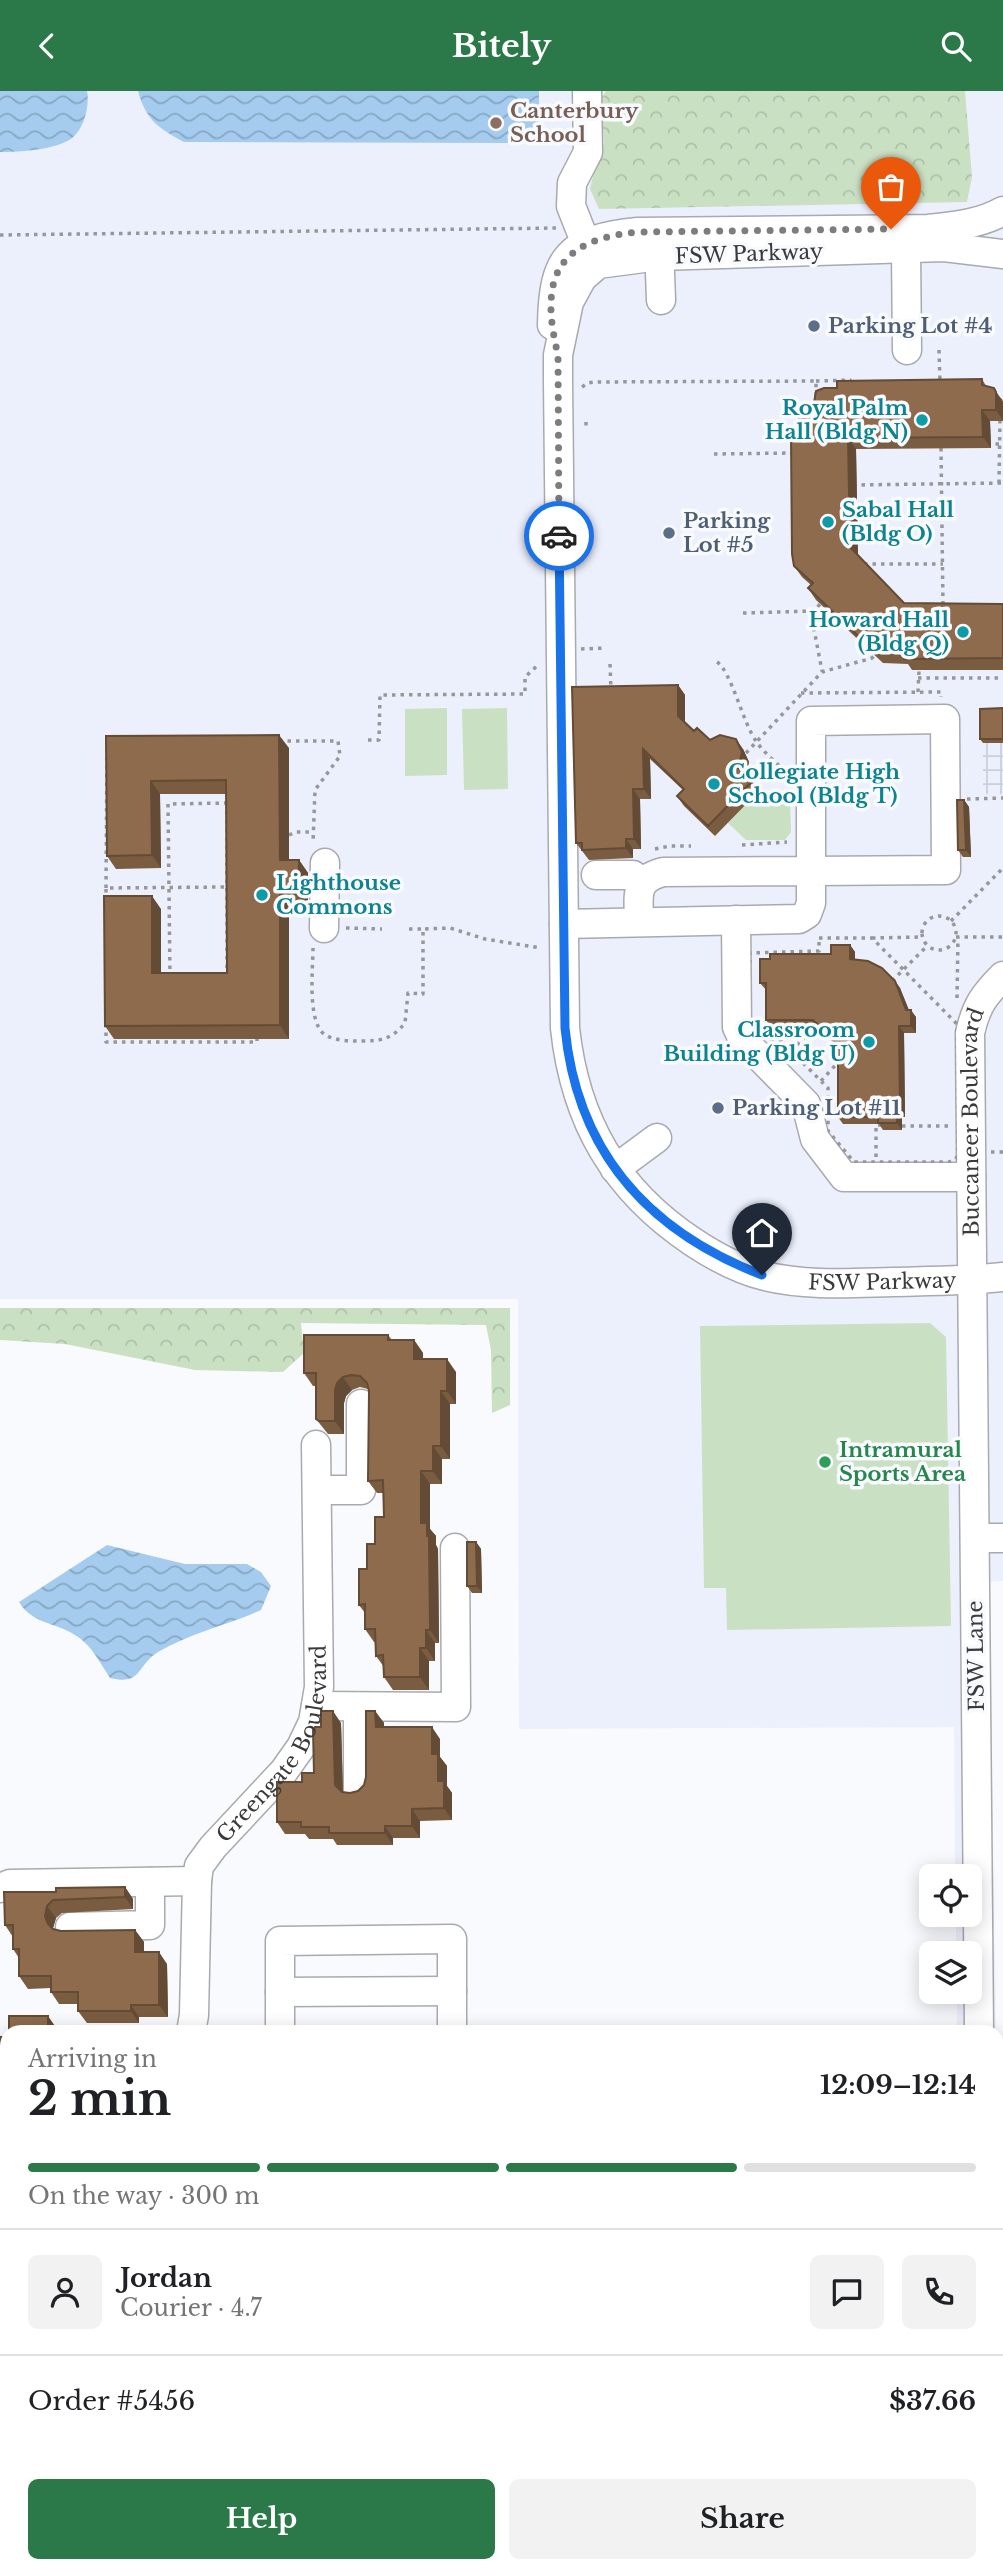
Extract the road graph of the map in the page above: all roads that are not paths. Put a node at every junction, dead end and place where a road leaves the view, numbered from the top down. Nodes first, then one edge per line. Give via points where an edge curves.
1 (587, 91) edge
2 (1002, 212) edge
3 (807, 230) junction
4 (583, 236) junction
5 (906, 250) junction
6 (1003, 252) edge
7 (659, 256) junction
8 (661, 300) dead end
9 (907, 350) dead end
10 (558, 355) junction
11 (317, 857) road end
12 (811, 871) junction
13 (596, 875) dead end
14 (642, 881) junction
15 (736, 920) junction
16 (639, 922) junction
17 (326, 934) road end
18 (564, 936) junction
19 (1003, 976) edge
20 (657, 1138) dead end
21 (615, 1169) junction
22 (971, 1177) junction
23 (1003, 1277) edge
24 (972, 1281) junction
25 (361, 1404) dead end
26 (316, 1445) dead end
27 (317, 1490) junction
28 (975, 1538) junction
29 (1003, 1538) edge
30 (455, 1548) dead end
31 (316, 1706) junction
32 (358, 1707) junction
33 (990, 1772) edge
34 (358, 1790) edge
35 (197, 1881) junction
36 (150, 1882) junction
37 (0, 1888) edge
38 (70, 1927) dead end
39 (452, 1991) junction
40 (280, 1992) junction
41 (192, 2025) edge
42 (280, 2025) edge
43 (452, 2025) edge
44 (987, 2025) edge

1 - 4 street via 588,152 572,183 571,206
2 - 3 street, FSW Parkway via 985,220 928,229
2 - 6 street, FSW Parkway via 994,228
3 - 4 street, FSW Parkway
3 - 7 street via 796,236 664,240
4 - 10 street, FSW Parkway via 559,267 555,284 552,329
5 - 6 street, FSW Parkway via 944,247
5 - 7 street, FSW Parkway
5 - 9 street
7 - 8 street
7 - 10 street, FSW Parkway via 610,261 590,269 569,302
10 - 18 street, FSW Parkway
11 - 17 street
12 - 12 street via 946,870 945,719 811,721
12 - 14 street via 663,873
12 - 15 street via 807,914 799,919
13 - 14 street via 634,876
14 - 16 street
15 - 16 street
15 - 22 street via 737,1027 743,1040 806,1104 815,1139 844,1177
16 - 18 street
18 - 21 street, FSW Parkway via 565,1028 572,1078 587,1120
19 - 22 street, Buccaneer Boulevard via 975,1010 970,1033
20 - 21 street
21 - 24 street, FSW Parkway via 639,1199 675,1230 730,1263 762,1275 826,1284
22 - 24 street, Buccaneer Boulevard
23 - 24 street, FSW Parkway
24 - 28 street, FSW Lane
25 - 27 street via 361,1490
26 - 27 street, Greengate Boulevard
27 - 31 street, Greengate Boulevard
28 - 29 street
28 - 33 street, FSW Lane
30 - 32 street via 456,1707
31 - 32 street
31 - 35 street, Greengate Boulevard via 301,1747 213,1847 200,1866
32 - 34 street
33 - 44 street, FSW Lane
35 - 36 street
35 - 41 street, Greengate Boulevard
36 - 37 street
36 - 38 street via 150,1925
39 - 40 street
39 - 40 street via 452,1939 280,1941
39 - 43 street
40 - 42 street

